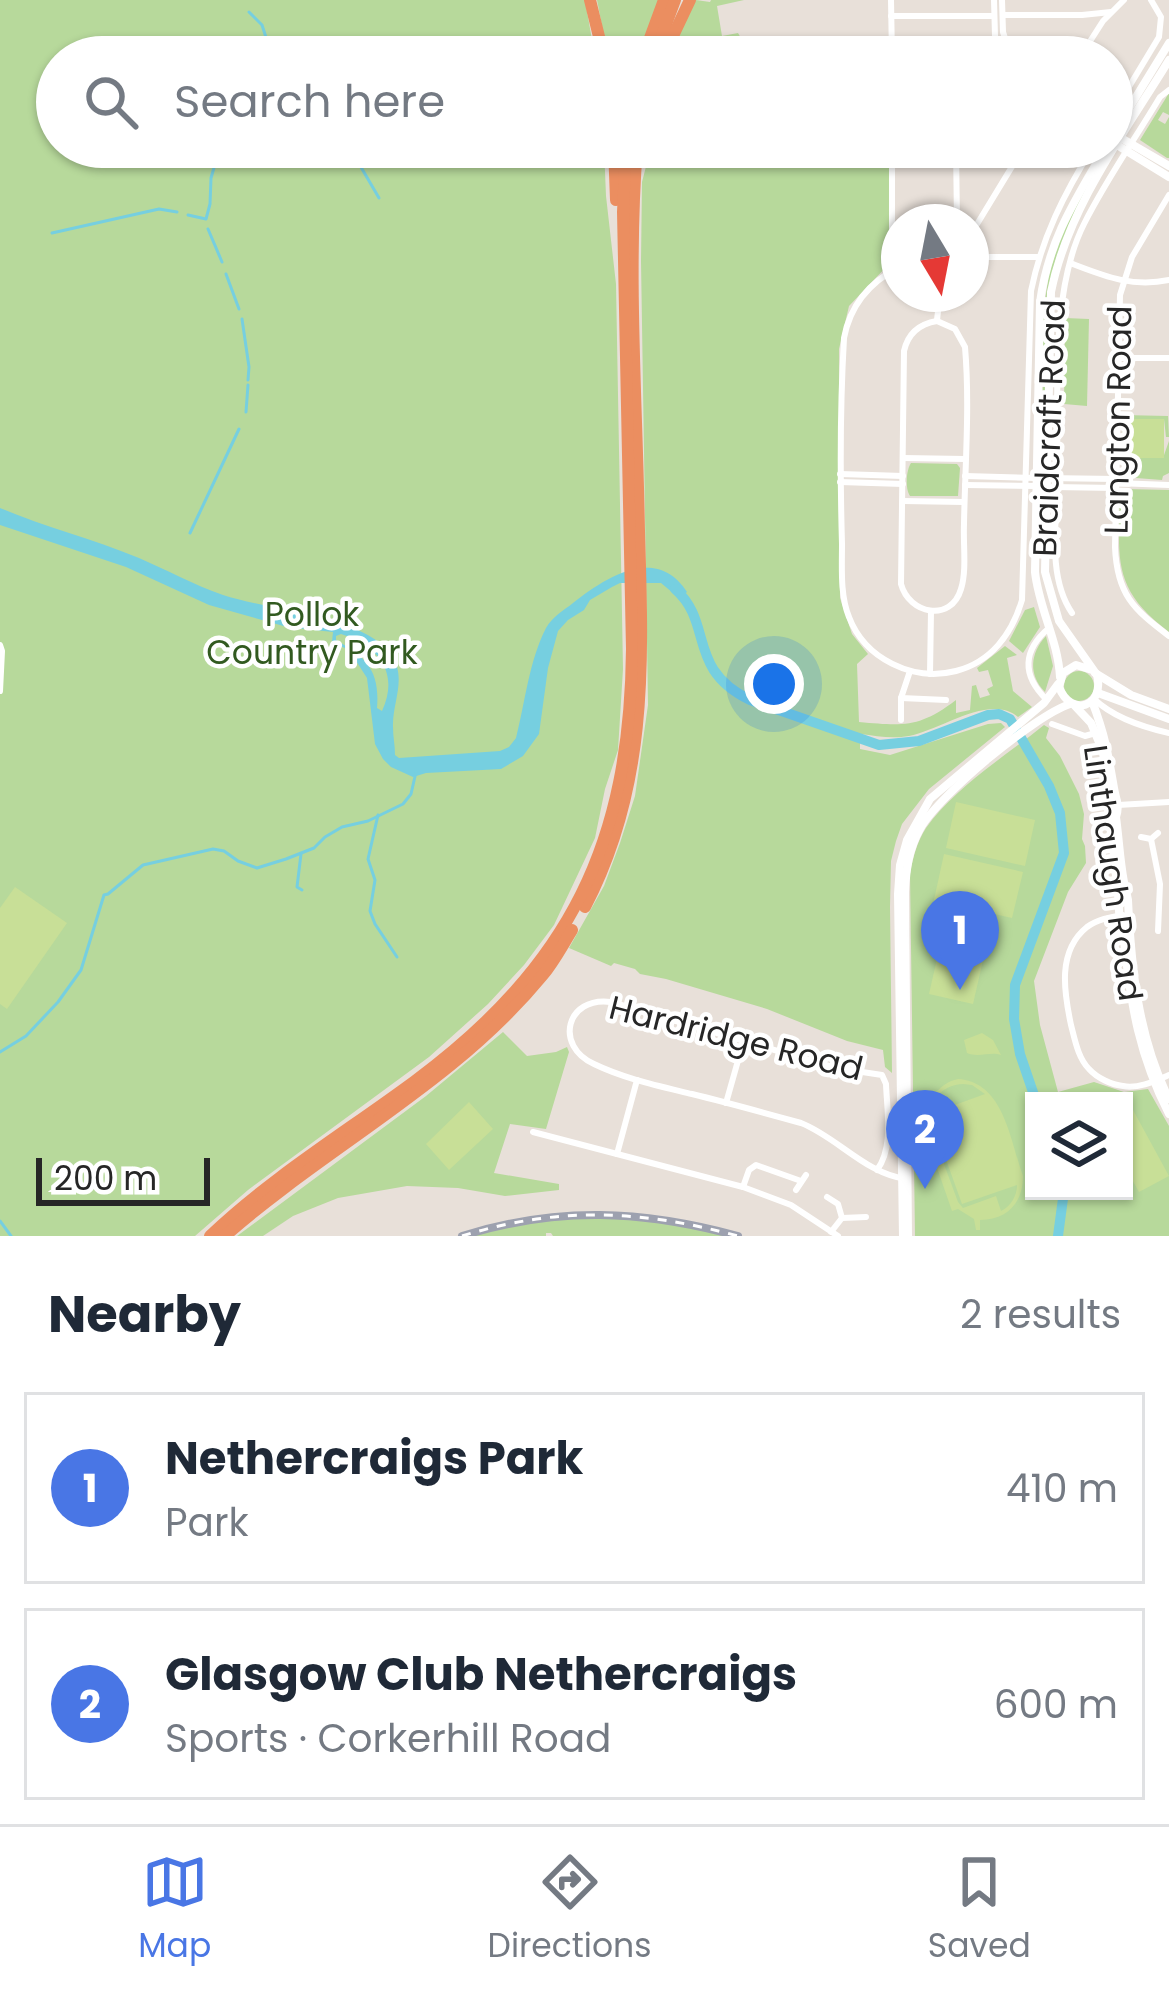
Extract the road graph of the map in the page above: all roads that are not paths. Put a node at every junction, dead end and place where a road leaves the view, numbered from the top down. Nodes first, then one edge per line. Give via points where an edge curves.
1 (590, 0) edge
2 (664, 0) edge
3 (675, 0) edge
4 (690, 0) edge
5 (891, 0) edge
6 (998, 0) edge
7 (1124, 0) edge
8 (1150, 0) edge
9 (1111, 12) junction
10 (891, 16) junction
11 (998, 16) junction
12 (599, 36) edge
13 (651, 36) edge
14 (665, 36) edge
15 (670, 36) edge
16 (891, 36) edge
17 (1002, 36) edge
18 (1094, 36) edge
19 (1169, 43) edge
20 (1169, 60) edge
21 (1133, 81) edge
22 (1169, 90) edge
23 (1133, 105) edge
24 (1133, 111) edge
25 (1133, 143) edge
26 (1133, 150) edge
27 (1155, 162) junction
28 (1169, 166) edge
29 (615, 168) edge
30 (630, 168) edge
31 (635, 168) edge
32 (893, 168) edge
33 (956, 168) edge
34 (1011, 168) edge
35 (1080, 168) edge
36 (1095, 168) edge
37 (1118, 168) edge
38 (1169, 177) edge
39 (1169, 195) edge
40 (894, 204) edge
41 (957, 204) edge
42 (989, 204) edge
43 (989, 257) edge
44 (1038, 257) junction
45 (1070, 263) junction
46 (1169, 280) edge
47 (881, 281) edge
48 (1123, 282) junction
49 (624, 290) junction
50 (938, 312) edge
51 (937, 321) junction
52 (1118, 358) junction
53 (1169, 358) edge
54 (903, 458) junction
55 (965, 458) junction
56 (840, 478) junction
57 (903, 480) junction
58 (965, 481) junction
59 (1035, 482) junction
60 (1057, 483) junction
61 (1116, 484) junction
62 (1169, 485) edge
63 (902, 501) junction
64 (964, 502) junction
65 (635, 552) junction
66 (1051, 599) junction
67 (1040, 602) junction
68 (636, 604) junction
69 (932, 611) junction
70 (1072, 613) dead end
71 (1049, 628) junction
72 (1169, 636) edge
73 (0, 645) edge
74 (910, 671) junction
75 (1093, 671) junction
76 (930, 674) junction
77 (1060, 680) junction
78 (0, 691) edge
79 (902, 698) junction
80 (1094, 698) junction
81 (946, 700) dead end
82 (1047, 700) junction
83 (1072, 704) junction
84 (1169, 710) edge
85 (1037, 716) junction
86 (1169, 719) edge
87 (901, 720) dead end
88 (1052, 724) dead end
89 (1100, 732) junction
90 (1169, 733) edge
91 (1169, 802) edge
92 (1114, 806) junction
93 (1141, 837) dead end
94 (1164, 883) edge
95 (1122, 915) junction
96 (1158, 931) dead end
97 (743, 1042) junction
98 (1161, 1078) edge
99 (637, 1080) junction
100 (1169, 1099) edge
101 (726, 1102) junction
102 (1169, 1114) edge
103 (533, 1132) dead end
104 (617, 1154) junction
105 (877, 1171) junction
106 (906, 1179) junction
107 (743, 1186) junction
108 (796, 1190) dead end
109 (827, 1198) dead end
110 (866, 1217) dead end
111 (842, 1218) junction
112 (835, 1234) edge
113 (210, 1236) edge
114 (224, 1236) edge
115 (906, 1236) edge

1 - 12 highway
2 - 13 highway
3 - 14 highway
4 - 15 highway
5 - 10 street
6 - 11 street
7 - 9 street
8 - 21 street via 1162,27
9 - 11 street
9 - 18 street
10 - 11 street
10 - 16 street
11 - 17 street
19 - 23 street, Braidcraft Road
20 - 24 street, Braidcraft Road
22 - 25 street, Braidcraft Road
26 - 27 street
27 - 28 street
27 - 38 street
29 - 49 highway
30 - 49 highway
31 - 65 highway
32 - 40 street
33 - 41 street
34 - 42 street
35 - 44 street, Braidcraft Road
36 - 59 street, Braidcraft Road via 1063,220 1045,275
37 - 45 street, Braidcraft Road
39 - 48 street, Langton Road
43 - 44 street
44 - 59 street, Braidcraft Road via 1028,325
45 - 48 street
45 - 60 street, Braidcraft Road
46 - 48 street
47 - 56 street via 859,301 845,331
48 - 52 street, Langton Road
49 - 65 highway
50 - 51 street
51 - 54 street via 916,329 905,346
51 - 55 street via 956,329 965,347
52 - 53 street
52 - 61 street, Langton Road
54 - 55 street
54 - 57 street
55 - 58 street
56 - 57 street
56 - 74 street via 848,617 881,658
57 - 63 street
58 - 59 street
58 - 64 street
59 - 60 street
59 - 66 street, Braidcraft Road
59 - 67 street, Braidcraft Road
59 - 76 street, Braidcraft Road via 1018,616 990,654
60 - 61 street
60 - 70 street, Braidcraft Road via 1056,563
61 - 62 street
61 - 72 street, Langton Road via 1121,585 1134,608
63 - 64 street
63 - 69 street via 902,589 913,605
64 - 69 street via 960,593
65 - 68 highway
66 - 67 street
66 - 75 street, Braidcraft Road
67 - 71 street, Braidcraft Road
68 - 113 highway via 622,771 585,890 546,955 442,1060
68 - 114 highway via 639,725 626,800 601,875 561,950 459,1058
69 - 76 street
71 - 77 street, Braidcraft Road
71 - 82 street via 1028,662
73 - 78 street
74 - 76 street
74 - 79 street
75 - 77 street via 1073,666
75 - 80 street
75 - 84 street, Braidcraft Road
77 - 82 street
77 - 83 street
79 - 81 street
79 - 87 street
80 - 83 street
80 - 86 street
80 - 89 street, Linthaugh Road
80 - 90 street via 1129,721
82 - 85 street
83 - 85 street
83 - 89 street, Linthaugh Road
85 - 106 street via 937,804 906,868
88 - 89 street via 1085,736
89 - 92 street, Linthaugh Road
91 - 92 street
92 - 95 street, Linthaugh Road via 1127,897
93 - 94 street via 1154,836
94 - 96 street
95 - 98 street, Linthaugh Road
95 - 98 street via 1094,923 1068,955 1064,981 1077,1049 1106,1081 1125,1087
97 - 99 street, Hardridge Road via 611,1002 579,1009 570,1041 579,1055
97 - 101 street
97 - 105 street, Hardridge Road via 884,1077 887,1146
98 - 100 street, Linthaugh Road
98 - 102 street, Linthaugh Road
99 - 101 street, Hardridge Road
99 - 104 street
101 - 105 street, Hardridge Road via 808,1126
103 - 104 street
104 - 107 street
105 - 106 street, Hardridge Road
106 - 115 street
107 - 108 street via 756,1165 803,1178
107 - 112 street
109 - 111 street
110 - 111 street
111 - 112 street

